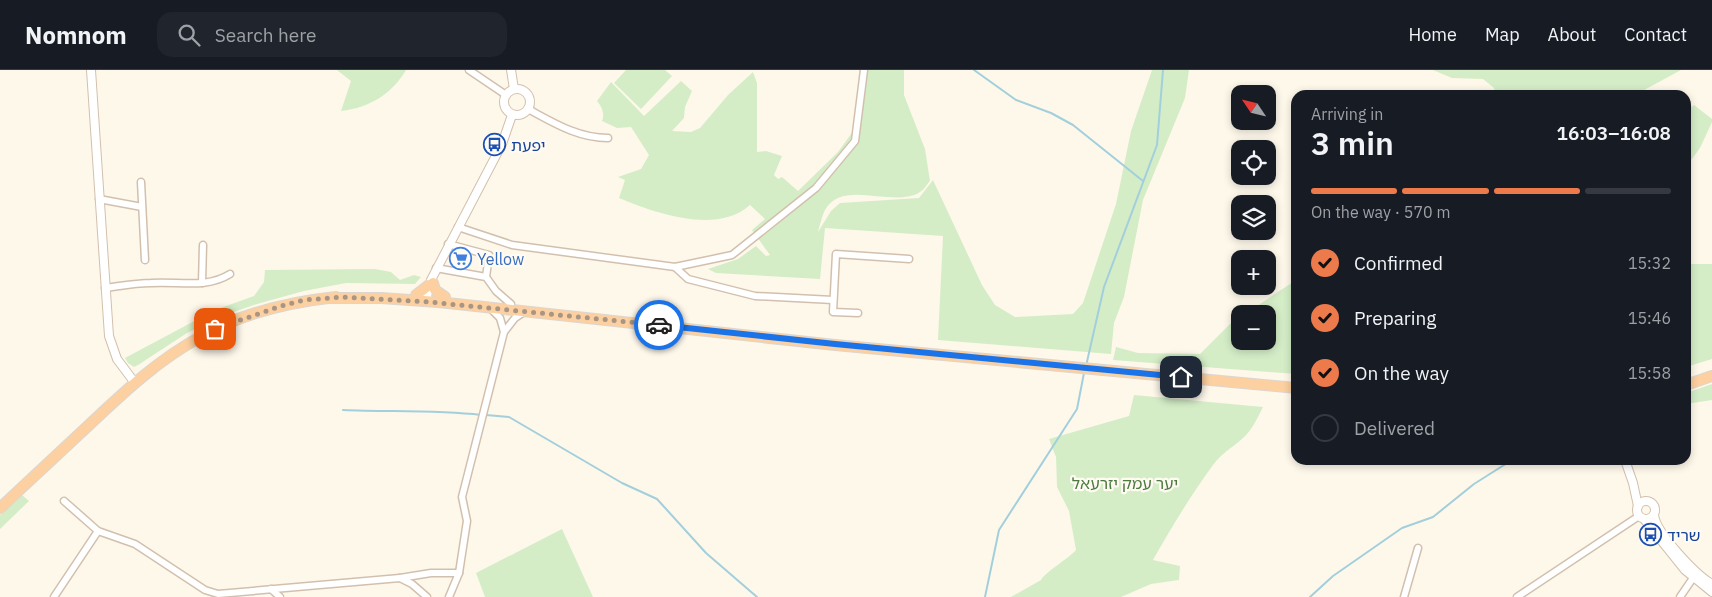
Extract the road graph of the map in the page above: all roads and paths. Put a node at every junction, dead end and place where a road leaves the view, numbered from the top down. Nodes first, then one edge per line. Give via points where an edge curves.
1 (92, 70) edge
2 (469, 70) edge
3 (511, 70) edge
4 (864, 70) edge
5 (514, 89) junction
6 (506, 95) junction
7 (528, 109) junction
8 (512, 114) junction
9 (608, 138) dead end
10 (141, 182) dead end
11 (99, 199) junction
12 (142, 207) junction
13 (458, 227) junction
14 (448, 244) junction
15 (203, 245) dead end
16 (909, 259) dead end
17 (145, 260) dead end
18 (675, 267) junction
19 (436, 268) junction
20 (230, 274) dead end
21 (486, 277) junction
22 (202, 283) junction
23 (431, 284) junction
24 (105, 288) junction
25 (426, 297) junction
26 (445, 298) junction
27 (833, 300) junction
28 (511, 304) junction
29 (490, 308) junction
30 (525, 311) junction
31 (858, 313) dead end
32 (607, 319) junction
33 (504, 332) junction
34 (1712, 370) edge
35 (1691, 376) edge
36 (1712, 376) edge
37 (135, 383) junction
38 (1691, 383) edge
39 (1291, 388) edge
40 (1627, 465) edge
41 (1634, 483) junction
42 (64, 501) dead end
43 (1648, 501) junction
44 (1638, 506) junction
45 (0, 508) edge
46 (1654, 515) junction
47 (1641, 518) junction
48 (98, 531) junction
49 (1418, 548) dead end
50 (459, 573) junction
51 (400, 578) junction
52 (1693, 578) junction
53 (1712, 584) edge
54 (271, 589) junction
55 (205, 590) junction
56 (1712, 592) edge
57 (54, 597) edge
58 (211, 597) edge
59 (280, 597) edge
60 (427, 597) edge
61 (449, 597) edge
62 (1404, 597) edge
63 (1517, 597) edge
64 (1680, 597) edge

1 - 11 street
2 - 6 street
3 - 5 street
4 - 18 street via 855,141 816,188 732,255
5 - 6 street
5 - 7 street via 526,93 530,100
6 - 8 street via 504,104
7 - 8 street via 519,115
7 - 9 street via 566,130 593,138
8 - 13 street via 502,144
10 - 12 street
11 - 12 street
11 - 24 street
12 - 17 street
13 - 14 street
13 - 18 street via 512,245
14 - 19 street
14 - 21 street via 489,255
15 - 22 street
16 - 27 street via 836,254
18 - 27 street via 688,279 756,296
19 - 21 street
19 - 23 street
20 - 22 street via 216,282
21 - 28 street
22 - 24 street via 151,283
23 - 25 highway
23 - 25 street
23 - 26 highway
24 - 37 street via 110,345
25 - 26 highway
25 - 29 highway
25 - 37 highway via 330,298 281,306 227,324 180,349
26 - 28 highway
27 - 31 street via 832,312
28 - 32 highway
29 - 30 highway
29 - 33 street via 500,318
30 - 32 highway
30 - 33 street
32 - 39 highway via 845,346
33 - 50 street via 462,497 467,521
34 - 35 highway
36 - 38 highway
37 - 45 highway
40 - 41 street
41 - 43 street
41 - 44 street
42 - 48 street
43 - 44 street
43 - 46 street via 1655,507
44 - 47 street
46 - 47 street via 1650,519
46 - 53 street via 1684,560
47 - 52 street
47 - 63 street
48 - 55 street via 135,544
48 - 57 street
49 - 62 street
50 - 51 street via 431,572
50 - 61 street
51 - 54 street
51 - 60 street
52 - 56 street
52 - 64 street
54 - 55 street via 229,594
54 - 59 street
55 - 58 street

